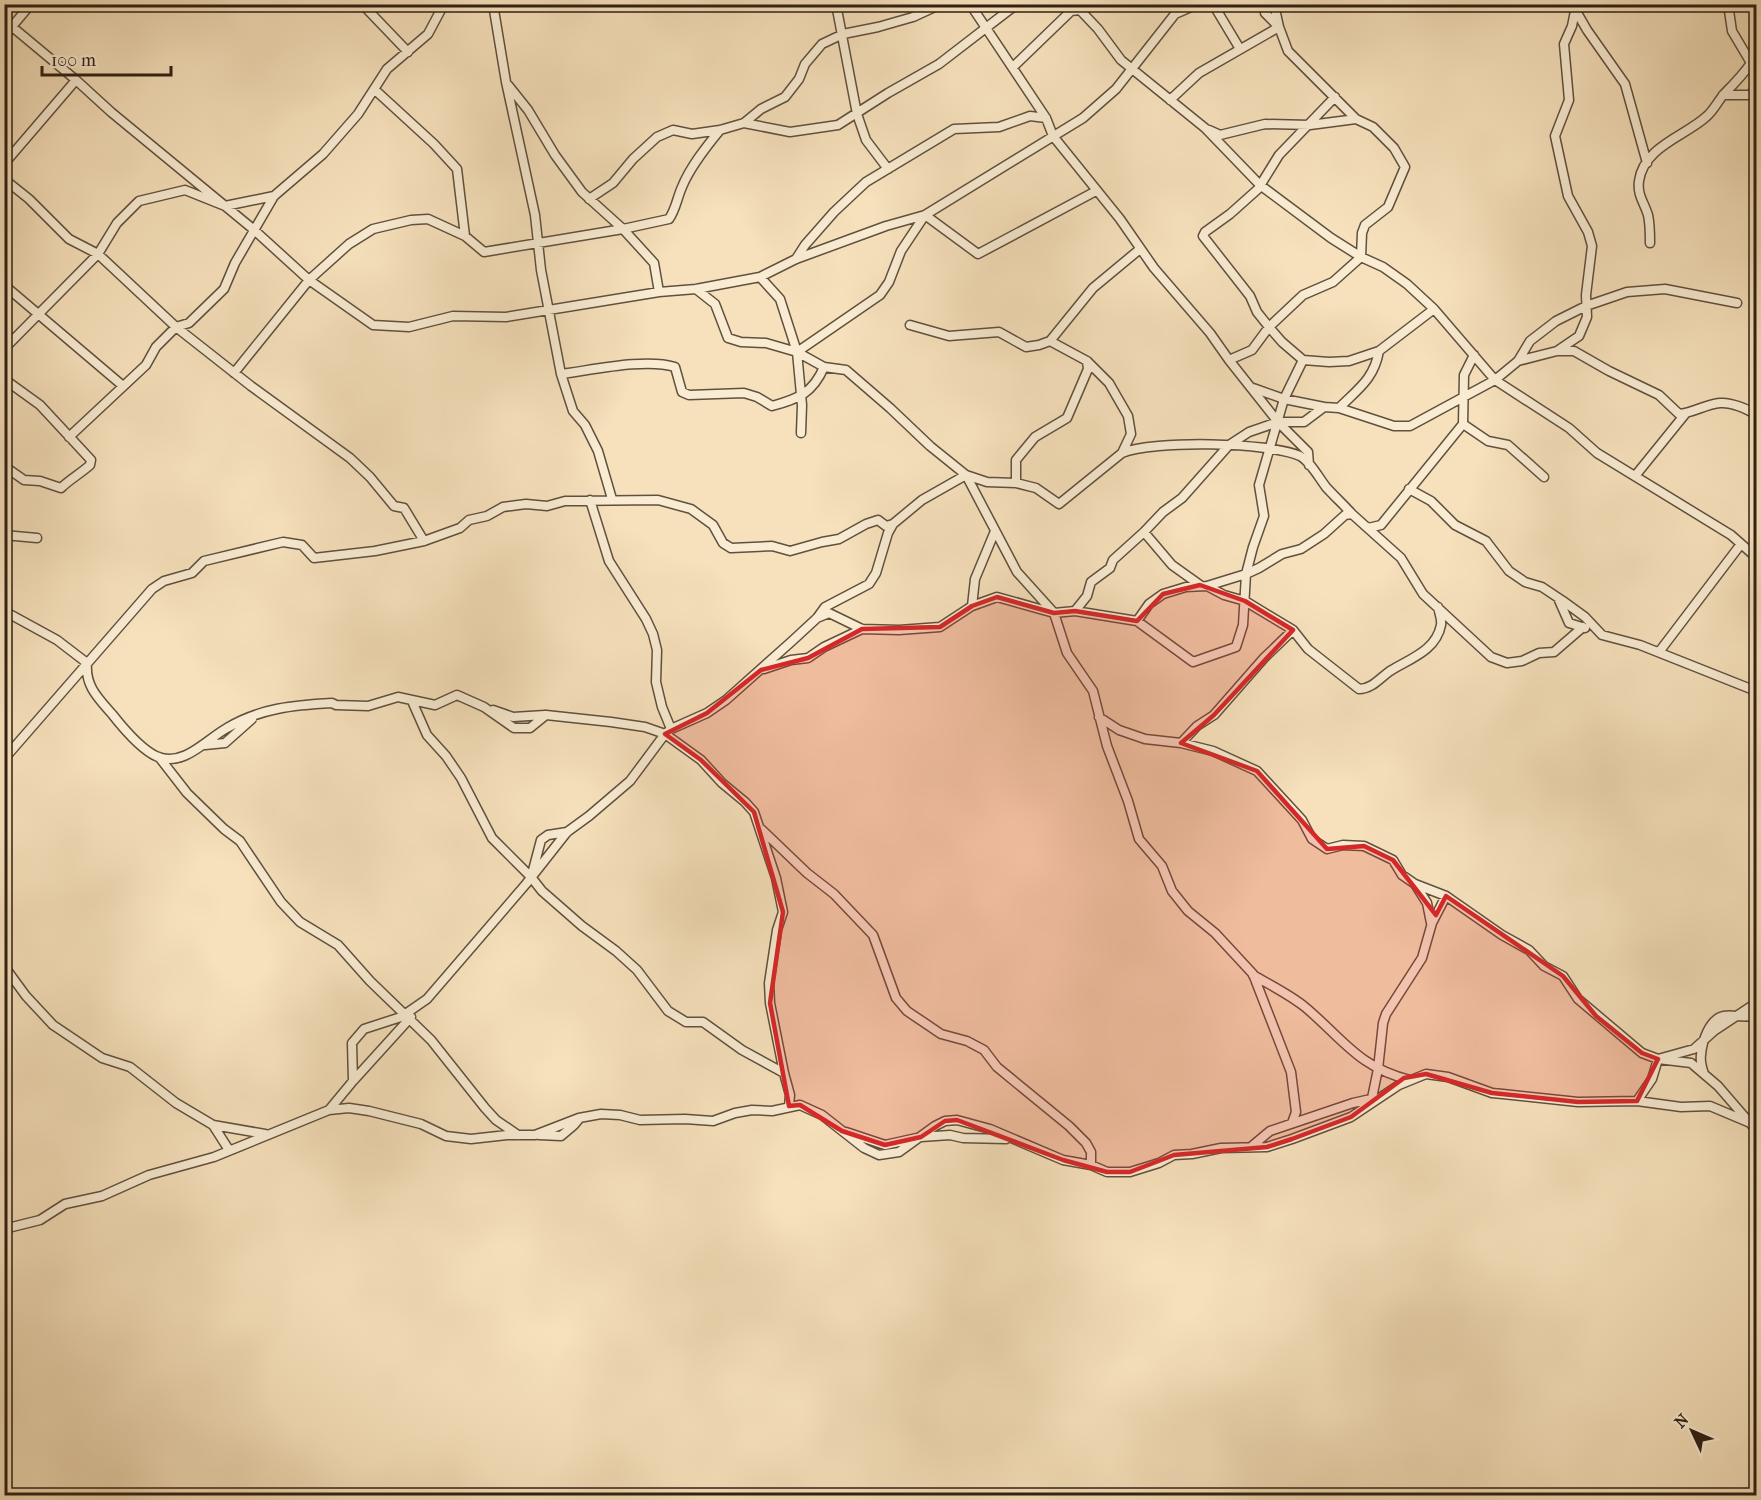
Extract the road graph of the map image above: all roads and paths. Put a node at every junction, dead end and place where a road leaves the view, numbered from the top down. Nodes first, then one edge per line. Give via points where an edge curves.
1 (31, 4) edge
2 (362, 4) edge
3 (444, 4) edge
4 (493, 4) edge
5 (836, 4) edge
6 (941, 4) edge
7 (970, 4) edge
8 (1017, 4) edge
9 (1198, 4) edge
10 (1213, 4) edge
11 (1267, 4) edge
12 (1274, 4) edge
13 (1728, 4) edge
14 (1573, 8) edge
15 (1175, 9) edge
16 (4, 20) edge
17 (12, 27) junction
18 (987, 27) junction
19 (1279, 27) junction
20 (843, 34) junction
21 (4, 36) edge
22 (1240, 49) junction
23 (408, 52) junction
24 (1754, 63) edge
25 (1013, 67) junction
26 (1131, 68) junction
27 (76, 80) junction
28 (506, 82) junction
29 (374, 89) junction
30 (1756, 90) edge
31 (1723, 95) junction
32 (1335, 97) junction
33 (1170, 100) junction
34 (857, 114) junction
35 (1046, 118) junction
36 (1356, 118) junction
37 (744, 123) junction
38 (1310, 125) junction
39 (1204, 128) junction
40 (720, 130) junction
41 (1053, 136) junction
42 (1647, 163) junction
43 (4, 164) edge
44 (888, 169) junction
45 (4, 178) edge
46 (1260, 185) junction
47 (1096, 191) junction
48 (274, 196) junction
49 (589, 199) junction
50 (225, 206) junction
51 (925, 215) junction
52 (253, 229) junction
53 (623, 230) junction
54 (465, 236) junction
55 (1650, 243) dead end
56 (540, 244) junction
57 (1140, 249) junction
58 (98, 254) junction
59 (1361, 257) junction
60 (796, 259) junction
61 (760, 277) junction
62 (309, 280) junction
63 (4, 285) edge
64 (696, 289) junction
65 (659, 292) junction
66 (1737, 303) dead end
67 (1586, 306) junction
68 (1434, 309) junction
69 (550, 310) junction
70 (39, 314) junction
71 (910, 325) dead end
72 (176, 327) junction
73 (1269, 327) junction
74 (1050, 341) junction
75 (4, 349) edge
76 (1378, 351) junction
77 (1557, 351) junction
78 (797, 352) junction
79 (1474, 355) junction
80 (1229, 360) junction
81 (1303, 360) junction
82 (1087, 361) junction
83 (1518, 361) junction
84 (824, 367) junction
85 (234, 373) junction
86 (561, 374) junction
87 (4, 379) edge
88 (1495, 380) junction
89 (123, 386) junction
90 (1252, 388) junction
91 (800, 397) junction
92 (1463, 398) junction
93 (1284, 399) junction
94 (1324, 407) junction
95 (1339, 408) junction
96 (1686, 413) junction
97 (1756, 415) edge
98 (1278, 422) junction
99 (1462, 424) junction
100 (801, 433) dead end
101 (69, 437) junction
102 (1229, 445) junction
103 (1271, 449) junction
104 (1122, 453) junction
105 (1309, 465) junction
106 (4, 466) edge
107 (966, 475) junction
108 (1635, 476) junction
109 (1544, 477) dead end
110 (1016, 483) junction
111 (1409, 489) junction
112 (612, 499) junction
113 (590, 500) junction
114 (1352, 514) junction
115 (893, 524) junction
116 (1368, 528) junction
117 (995, 531) junction
118 (1144, 532) junction
119 (4, 535) edge
120 (37, 538) dead end
121 (424, 541) junction
122 (1741, 544) junction
123 (1756, 557) edge
124 (1246, 574) junction
125 (1203, 586) junction
126 (1557, 597) junction
127 (1245, 601) junction
128 (972, 606) junction
129 (1438, 607) junction
130 (1075, 610) junction
131 (4, 611) edge
132 (1054, 613) junction
133 (817, 618) junction
134 (1137, 621) junction
135 (1583, 627) junction
136 (862, 629) junction
137 (1293, 630) junction
138 (1602, 635) junction
139 (1659, 652) junction
140 (87, 663) junction
141 (760, 670) junction
142 (1756, 691) edge
143 (412, 701) junction
144 (1099, 717) junction
145 (668, 731) junction
146 (1180, 743) junction
147 (159, 758) junction
148 (4, 759) edge
149 (758, 826) junction
150 (567, 832) junction
151 (531, 877) junction
152 (1415, 884) junction
153 (1446, 896) junction
154 (1432, 924) junction
155 (4, 966) edge
156 (1253, 974) junction
157 (1756, 1003) edge
158 (1756, 1015) edge
159 (406, 1017) junction
160 (1734, 1017) junction
161 (1703, 1041) junction
162 (1658, 1059) junction
163 (1378, 1069) junction
164 (784, 1073) junction
165 (1704, 1074) junction
166 (1411, 1080) junction
167 (353, 1081) junction
168 (1375, 1098) junction
169 (1637, 1101) junction
170 (789, 1106) junction
171 (329, 1110) junction
172 (1748, 1122) junction
173 (1292, 1123) junction
174 (213, 1125) junction
175 (1756, 1130) edge
176 (268, 1134) junction
177 (518, 1135) junction
178 (921, 1137) junction
179 (1016, 1140) junction
180 (1252, 1146) junction
181 (229, 1150) junction
182 (1091, 1165) junction
183 (4, 1229) edge

1 - 17 street
2 - 23 street
3 - 23 street via 428,34
4 - 28 street
5 - 20 street
6 - 20 street via 913,17
7 - 18 street
8 - 18 street
9 - 15 street
10 - 22 street
11 - 19 street via 1265,13
12 - 19 street
13 - 24 street via 1732,31
14 - 42 street via 1625,84
14 - 67 street via 1572,26 1564,44 1569,100 1555,136 1568,196 1592,246
15 - 26 street
16 - 17 street
17 - 21 street
17 - 27 street
18 - 25 street
18 - 34 street via 939,64
19 - 22 street
19 - 32 street via 1287,51
20 - 34 street
20 - 37 street via 822,44 785,97
22 - 33 street via 1199,73
23 - 29 street via 387,69
24 - 31 street
25 - 26 street via 1071,11 1080,10
25 - 35 street
26 - 33 street
26 - 41 street via 1116,89 1083,118
27 - 43 street
27 - 50 street
28 - 49 street
28 - 56 street
29 - 48 street via 323,154
29 - 54 street via 457,169
30 - 31 street via 1749,95
31 - 42 street via 1708,116 1664,144
32 - 36 street
32 - 38 street
33 - 39 street
34 - 37 street via 838,125 803,131
34 - 44 street via 866,140
35 - 41 street
35 - 44 street via 1030,116 999,127 954,129
36 - 38 street
36 - 59 street via 1373,127 1394,148 1405,167 1388,207 1365,225
37 - 40 street
38 - 39 street via 1265,124 1220,135
38 - 46 street via 1279,155
39 - 46 street
40 - 49 street via 692,134 673,130 657,137 613,183
40 - 53 street via 682,185 669,219
41 - 47 street
41 - 51 street
42 - 55 street via 1639,178 1638,195 1648,216
44 - 60 street via 866,182 834,212
45 - 58 street via 69,239
46 - 59 street
46 - 73 street via 1203,236
47 - 51 street via 978,254
47 - 57 street
48 - 50 street
48 - 52 street
49 - 53 street
50 - 52 street
50 - 58 street via 185,190 139,201 117,223
51 - 60 street
51 - 78 street via 901,251 880,295
52 - 62 street
52 - 72 street via 224,289 189,323
53 - 56 street
53 - 65 street via 654,263
54 - 56 street via 484,252
54 - 62 street via 428,219 373,229 349,244
56 - 69 street
57 - 74 street via 1093,288
57 - 80 street
58 - 70 street
58 - 72 street
59 - 68 street via 1407,284
59 - 73 street via 1333,282 1303,296
60 - 61 street
61 - 64 street
61 - 78 street via 780,299
62 - 69 street via 373,325 409,327 453,316 506,317
62 - 85 street
63 - 70 street
64 - 65 street
64 - 78 street via 716,304 728,338 766,342
65 - 69 street
66 - 67 street via 1665,289 1627,292
67 - 77 street via 1587,317 1579,336
67 - 83 street via 1556,321 1530,341
68 - 76 street
68 - 79 street
69 - 86 street
70 - 75 street
70 - 89 street
71 - 74 street via 949,336 999,332 1026,347
72 - 85 street
72 - 89 street via 156,347 146,365
73 - 80 street via 1252,350
73 - 81 street
74 - 82 street
76 - 81 street via 1349,361
76 - 95 street via 1376,366
77 - 83 street
77 - 96 street via 1574,351 1659,395 1679,414
78 - 84 street
78 - 91 street
79 - 88 street
79 - 92 street via 1464,375
80 - 90 street
81 - 93 street
82 - 104 street via 1109,383 1128,416 1131,434
82 - 110 street via 1088,369 1066,418 1035,437 1016,460
83 - 88 street
84 - 91 street via 818,381
84 - 107 street via 846,370
85 - 121 street via 350,458 394,506 404,508
86 - 91 street via 630,365 667,365 675,367 682,392 689,395 744,393 772,406
86 - 112 street via 573,411 598,451
87 - 101 street via 40,405
88 - 92 street
88 - 108 street
89 - 101 street
90 - 93 street
90 - 98 street
91 - 100 street
92 - 95 street via 1410,426 1394,426
92 - 99 street
93 - 94 street
93 - 98 street
94 - 95 street
94 - 98 street via 1304,422
96 - 97 street via 1721,403
96 - 108 street
98 - 102 street
98 - 103 street
98 - 105 street via 1308,452
99 - 109 street via 1488,441 1508,445
99 - 111 street
101 - 106 street via 91,460 61,488 24,480
102 - 103 street
102 - 104 street via 1133,448
102 - 118 street via 1182,498
103 - 105 street via 1301,456
103 - 124 street via 1259,485 1264,516
104 - 110 street via 1059,504 1036,488
105 - 114 street
107 - 110 street via 987,482
107 - 115 street via 922,500
107 - 117 street
108 - 122 street
111 - 116 street via 1381,525
111 - 126 street via 1431,501 1455,525 1486,541 1509,571
112 - 113 street
112 - 115 street via 658,500 691,508 713,525 723,543 731,548 772,546 790,551 839,539 878,520 886,526
113 - 121 street via 503,507
113 - 145 street via 609,561 653,634 656,682
114 - 116 street
114 - 124 street via 1345,515 1301,549 1282,554
115 - 133 street via 869,584 825,607
116 - 129 street via 1401,558 1423,594
117 - 128 street via 975,579
117 - 132 street via 1017,572
118 - 125 street via 1172,565
118 - 130 street via 1091,582 1087,596
119 - 120 street
121 - 140 street via 314,558 302,545 282,542 204,561 192,573 152,589
122 - 123 street
122 - 139 street
124 - 125 street
124 - 127 street
125 - 127 street
125 - 134 street via 1162,594
126 - 135 street via 1569,623
126 - 138 street
127 - 134 street via 1236,647 1193,662
127 - 137 street
128 - 132 street via 997,597
128 - 136 street via 940,627
129 - 135 street via 1491,657 1507,663 1554,652
129 - 137 street via 1441,624 1434,642 1367,689 1359,689 1341,676 1308,649
130 - 132 street
130 - 134 street
131 - 140 street via 57,640
132 - 144 street via 1067,653 1093,691
133 - 136 street via 829,613
133 - 141 street
135 - 138 street
136 - 141 street via 824,646 808,658
137 - 146 street via 1214,715
138 - 139 street
139 - 142 street
140 - 147 street via 92,692 131,737
140 - 148 street
141 - 145 street via 707,713
143 - 145 street via 435,705 457,695 484,707 514,728 530,728 546,715
143 - 147 street via 398,698 369,706 289,705 228,727 182,758
143 - 151 street via 428,735 461,778 492,838
144 - 146 street via 1119,730 1145,739
144 - 156 street via 1139,838 1162,866 1188,911
145 - 149 street via 745,802 754,812
145 - 150 street via 630,781
146 - 152 street via 1213,751 1257,771 1302,820 1312,839 1327,849 1364,846 1393,860 1402,875
147 - 159 street via 187,793 240,842 281,902 300,922 338,945
149 - 164 street via 783,912 769,983
149 - 182 street via 873,935 896,998 907,1011 941,1034 984,1050 997,1067 1086,1143
150 - 151 street
150 - 151 street via 541,840
151 - 159 street via 427,999
151 - 164 street via 542,891 637,970 668,1011 686,1022 704,1022 742,1050
152 - 153 street
152 - 154 street via 1427,903
153 - 154 street
153 - 162 street via 1563,976 1578,999 1596,1016 1642,1053
154 - 163 street via 1422,958 1386,1014
155 - 174 street via 53,1025 102,1058 130,1067 176,1103
156 - 163 street via 1303,1005 1361,1059
156 - 173 street via 1291,1072 1296,1112
157 - 160 street
158 - 160 street
159 - 167 street
159 - 167 street via 363,1029 352,1043
159 - 177 street via 431,1040 496,1120
160 - 161 street
161 - 162 street via 1694,1049
161 - 165 street via 1700,1057
162 - 165 street via 1690,1063
162 - 169 street via 1652,1079
163 - 166 street
163 - 168 street
164 - 170 street
165 - 172 street
166 - 168 street
166 - 169 street via 1426,1074 1448,1077 1492,1093 1578,1102
167 - 171 street
168 - 173 street
168 - 180 street via 1337,1124 1267,1147
169 - 172 street via 1710,1106
170 - 177 street via 772,1112 735,1113 712,1121 640,1120 601,1114 535,1135
170 - 178 street via 800,1105 822,1115 879,1155 899,1152
171 - 176 street
171 - 177 street via 369,1111 421,1124 446,1136 471,1139
172 - 175 street
173 - 180 street via 1270,1131
174 - 176 street
174 - 181 street
176 - 181 street
178 - 179 street
178 - 179 street via 945,1121 957,1120
179 - 182 street via 1063,1160
180 - 182 street via 1174,1155 1130,1172 1107,1172
181 - 183 street via 148,1174 102,1196 64,1204 40,1220

